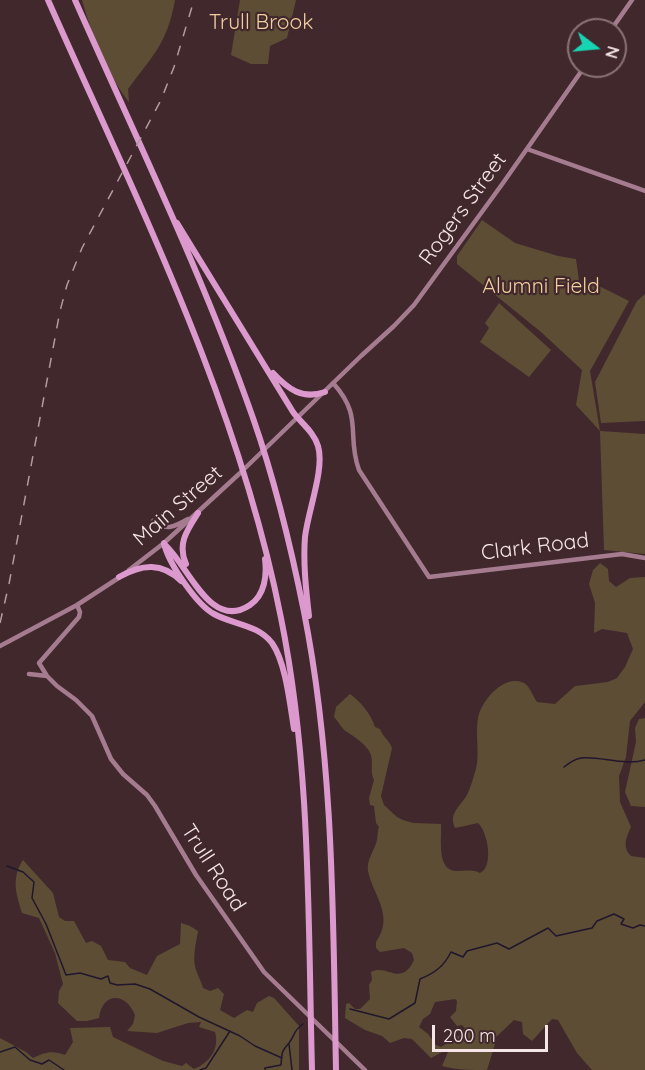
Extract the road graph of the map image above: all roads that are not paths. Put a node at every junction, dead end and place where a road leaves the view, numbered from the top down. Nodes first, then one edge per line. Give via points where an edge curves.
1 (48, 0) edge
2 (75, 0) edge
3 (632, 0) edge
4 (619, 18) edge
5 (577, 78) edge
6 (527, 149) junction
7 (645, 191) edge
8 (162, 196) junction
9 (263, 361) junction
10 (356, 361) joint
11 (333, 383) junction
12 (324, 392) junction
13 (298, 418) junction
14 (198, 513) junction
15 (153, 521) dead end
16 (262, 532) junction
17 (164, 543) junction
18 (645, 558) edge
19 (191, 575) junction
20 (119, 577) junction
21 (188, 587) junction
22 (76, 604) junction
23 (1, 646) edge
24 (314, 663) junction
25 (29, 674) dead end
26 (46, 676) junction
27 (304, 793) junction
28 (312, 1070) edge
29 (336, 1070) edge
30 (365, 1070) edge

1 - 16 highway via 198,341
2 - 8 highway
3 - 4 street
5 - 6 street, Rogers Street
6 - 7 street
6 - 10 street, Rogers Street via 414,305
8 - 9 highway
8 - 24 highway via 218,326 265,458 293,559
9 - 12 highway via 294,392
9 - 13 highway
10 - 11 street, Main Street
11 - 12 street, Main Street
11 - 18 street, Clark Road via 346,397 351,412 359,470 429,577 622,554
12 - 13 street, Main Street
13 - 14 street, Main Street
13 - 24 highway via 316,440 321,455 304,558
14 - 15 street via 172,528
14 - 17 street, Main Street
14 - 19 highway via 181,549
16 - 19 highway via 265,581 259,596 249,606 232,611 217,607 206,599
16 - 27 highway via 288,655
17 - 19 highway
17 - 20 street, Main Street
17 - 21 highway
20 - 21 highway via 159,567 173,573
20 - 22 street, Main Street
21 - 27 highway via 211,612 254,628 275,649 290,702
22 - 23 street, Main Street
22 - 26 street, Trull Road via 79,617 39,663
24 - 29 highway via 329,811
25 - 26 street
26 - 30 street, Trull Road via 92,716 111,759 155,806 196,875 270,979
27 - 28 highway

